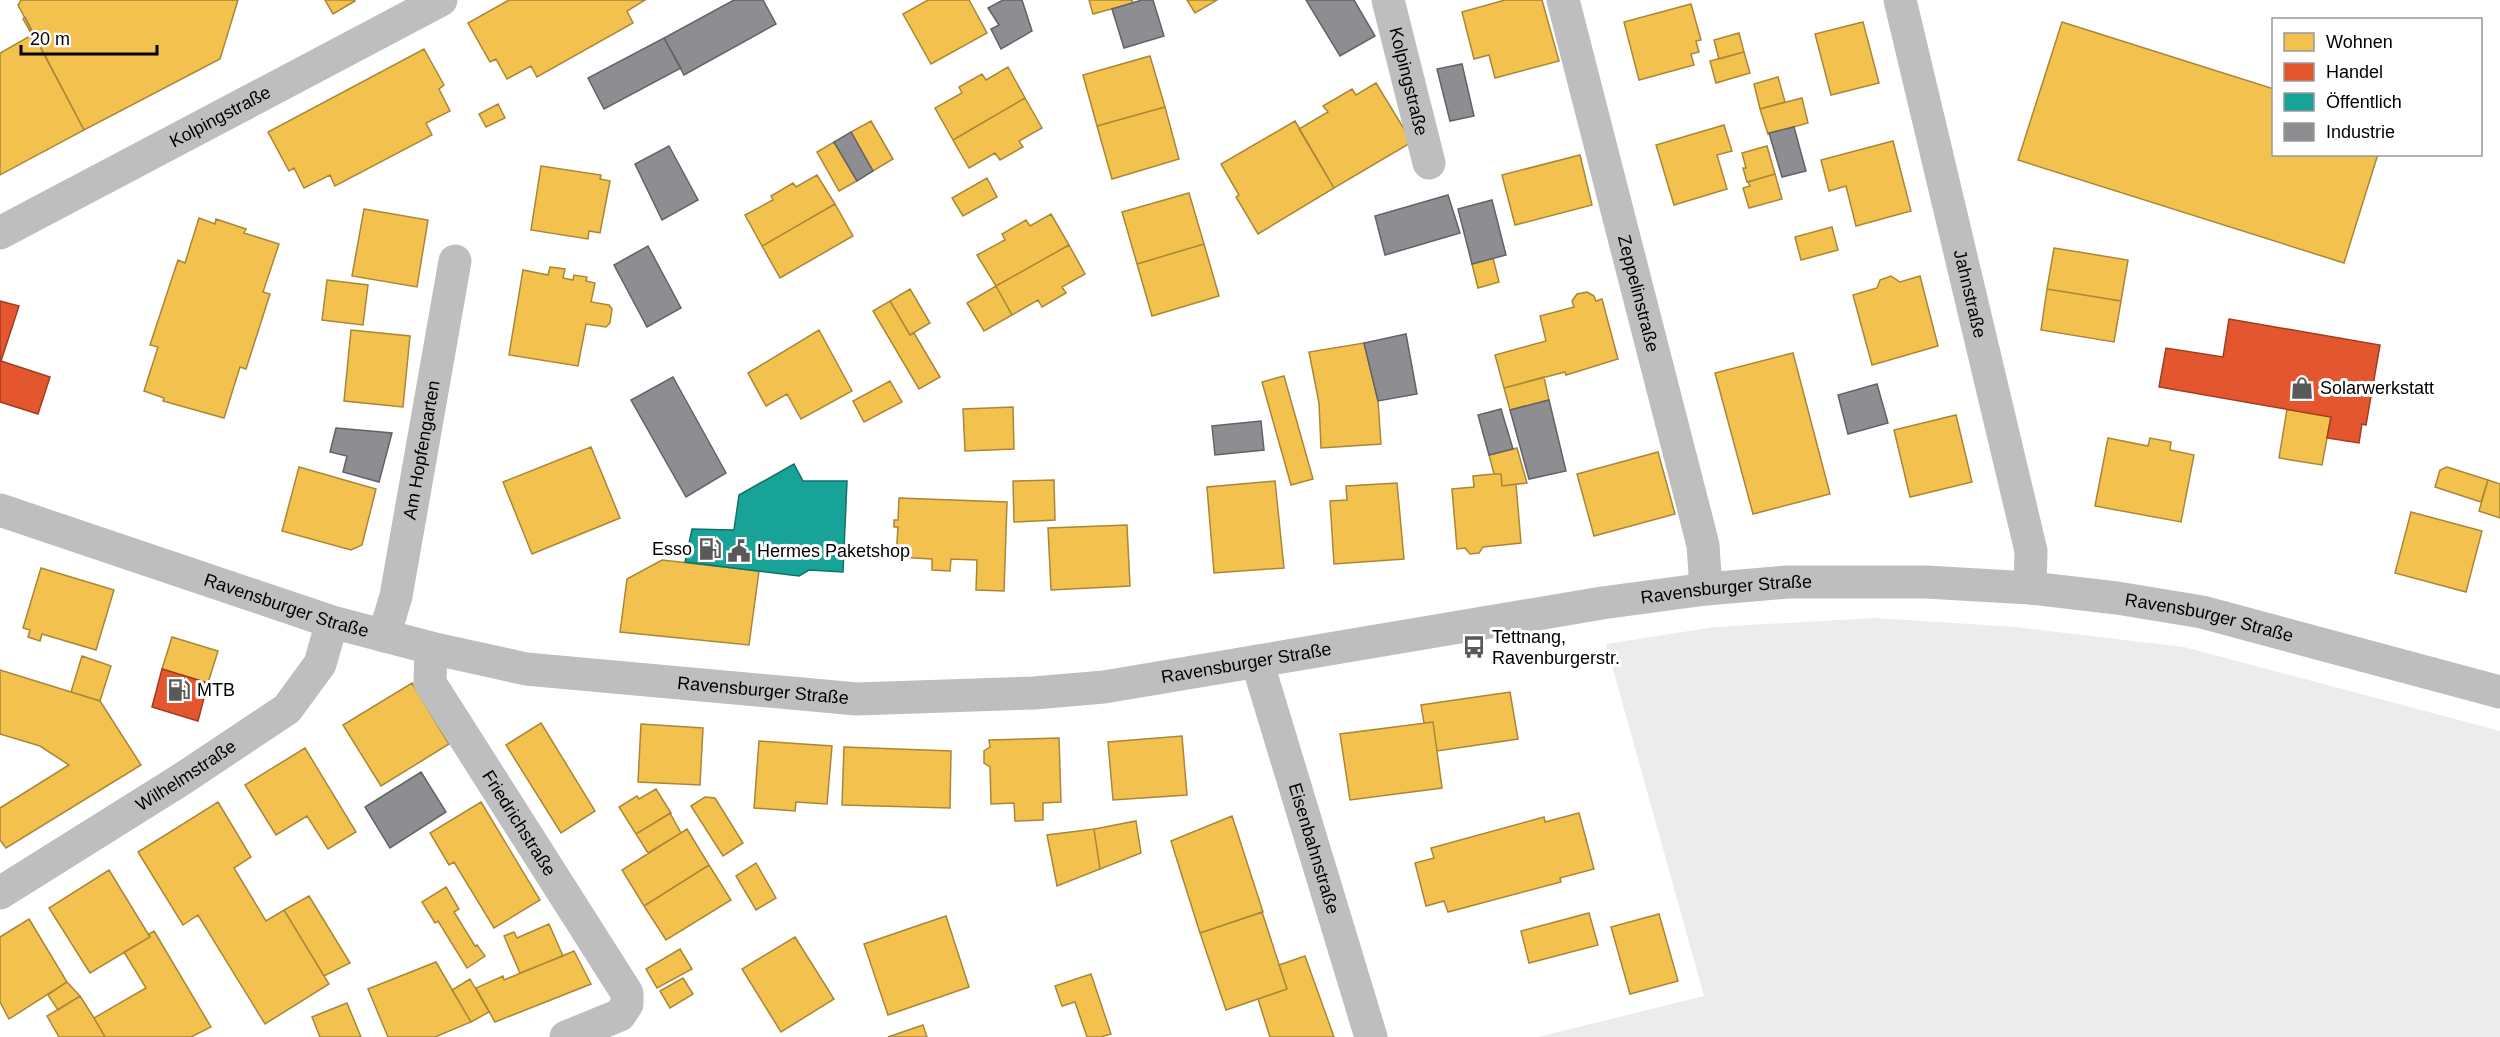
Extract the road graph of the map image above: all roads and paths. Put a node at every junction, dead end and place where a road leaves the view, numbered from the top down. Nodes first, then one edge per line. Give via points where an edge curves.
1 (441, 0) edge
2 (1388, 0) edge
3 (1563, 0) edge
4 (1900, 0) edge
5 (1429, 164) dead end
6 (0, 232) edge
7 (455, 261) dead end
8 (0, 510) edge
9 (2030, 588) junction
10 (1706, 589) junction
11 (332, 622) junction
12 (384, 636) junction
13 (431, 648) junction
14 (1257, 661) junction
15 (2500, 692) edge
16 (0, 893) edge
17 (566, 1037) edge
18 (1371, 1037) edge

1 - 6 street, Kolpingstraße
2 - 5 street, Kolpingstraße
3 - 10 street, Zeppelinstraße via 1703,545
4 - 9 street, Jahnstraße via 2031,551
7 - 12 street, Am Hopfengarten via 396,596
8 - 11 street, Ravensburger Straße
9 - 10 street, Ravensburger Straße via 1926,582 1788,582
9 - 15 street, Ravensburger Straße via 2202,612
10 - 14 street, Ravensburger Straße
11 - 12 street, Ravensburger Straße
11 - 16 street, Wilhelmstraße via 320,664 287,709
12 - 13 street, Ravensburger Straße
13 - 14 street, Ravensburger Straße via 526,669 857,699 1104,687
13 - 17 street, Friedrichstraße via 430,683 627,993 627,1004 620,1015
14 - 18 street, Eisenbahnstraße

